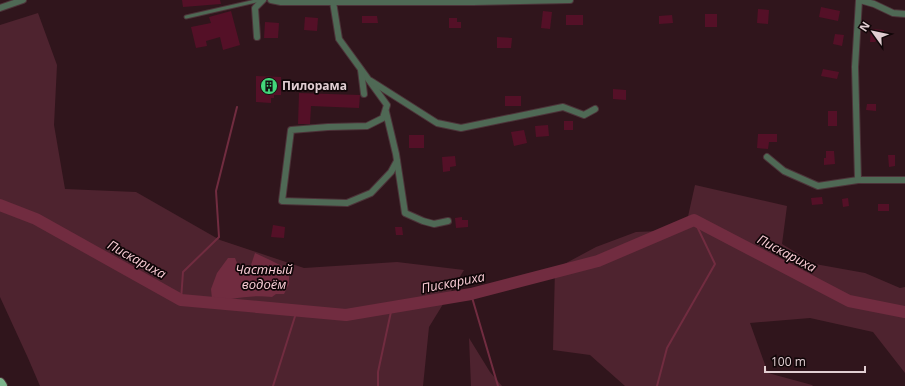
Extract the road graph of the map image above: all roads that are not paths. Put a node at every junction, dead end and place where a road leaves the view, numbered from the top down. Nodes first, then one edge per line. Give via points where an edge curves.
1 (23, 0) edge
2 (260, 0) edge
3 (264, 0) edge
4 (271, 0) edge
5 (570, 0) edge
6 (859, 0) edge
7 (473, 1) edge
8 (867, 1) edge
9 (12, 2) edge
10 (333, 2) junction
11 (0, 8) edge
12 (905, 14) edge
13 (186, 17) dead end
14 (257, 37) dead end
15 (360, 68) junction
16 (368, 79) junction
17 (364, 94) dead end
18 (595, 109) dead end
19 (386, 111) junction
20 (768, 158) dead end
21 (397, 161) junction
22 (858, 180) junction
23 (905, 180) edge
24 (448, 221) dead end
25 (0, 383) edge
26 (2, 386) edge

1 - 9 street
2 - 13 lane
3 - 14 street via 255,8
4 - 10 street
5 - 7 street
6 - 8 street
6 - 22 street via 855,67
7 - 10 street
8 - 12 street
9 - 11 street
10 - 15 street via 339,39
15 - 16 street
15 - 17 street
16 - 18 street via 437,123 462,128 563,107 584,115
16 - 19 street via 387,105
19 - 21 street
19 - 21 street via 383,118 367,126 291,130 282,201 347,203 371,193 391,172
20 - 22 street via 784,171 818,186
21 - 24 street via 405,212 434,224
22 - 23 street
25 - 26 main road

